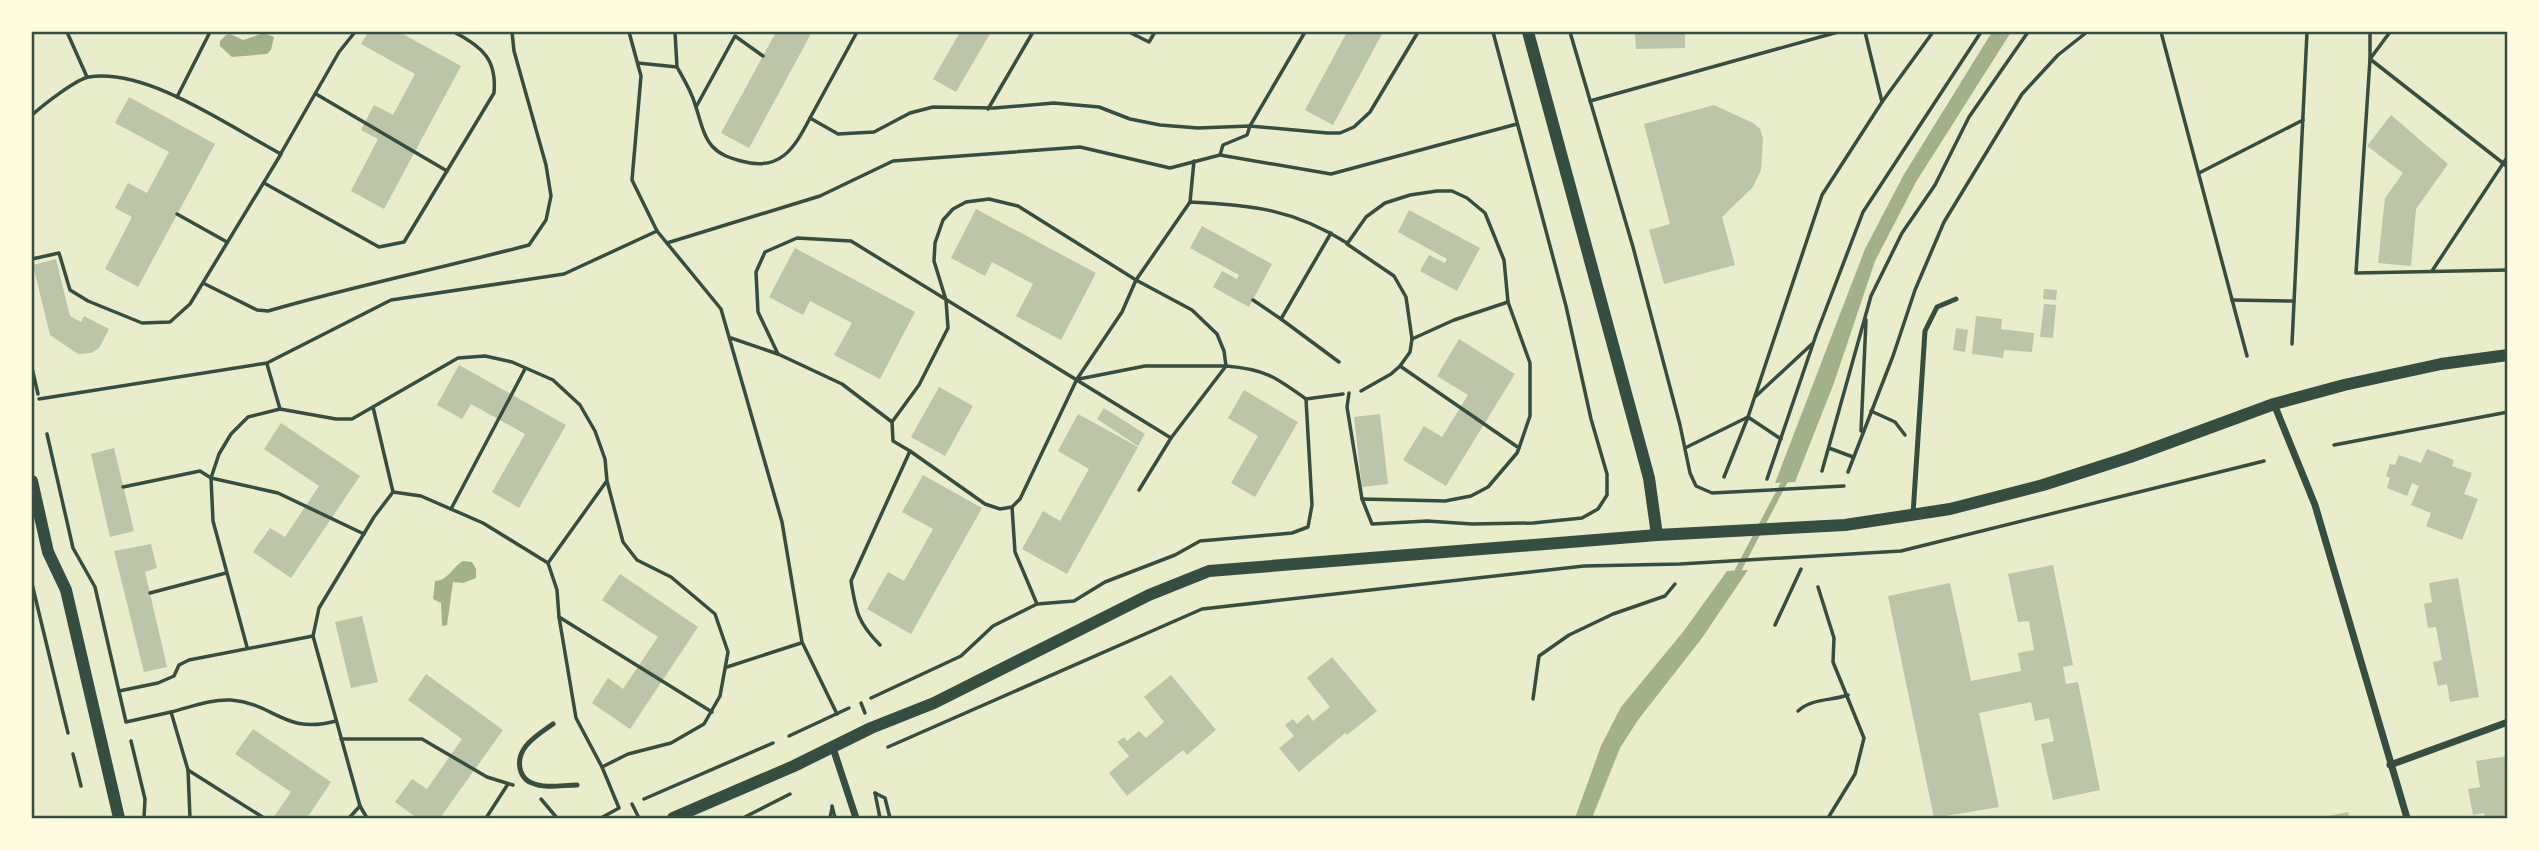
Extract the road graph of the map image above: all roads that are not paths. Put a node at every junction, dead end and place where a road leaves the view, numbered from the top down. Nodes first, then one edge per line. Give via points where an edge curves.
1 (1528, 32) edge
2 (1956, 299) dead end
3 (2508, 355) edge
4 (2274, 404) junction
5 (32, 481) edge
6 (1913, 514) junction
7 (1657, 535) junction
8 (2508, 722) edge
9 (553, 724) dead end
10 (833, 748) junction
11 (2390, 765) junction
12 (578, 785) dead end
13 (119, 818) edge
14 (673, 818) edge
15 (856, 818) edge
16 (2407, 818) edge

1 - 7 street via 1650,478
2 - 6 lane via 1937,307 1925,331
3 - 4 street via 2441,364
4 - 6 street via 2043,485
4 - 11 street via 2315,505
5 - 13 street via 48,552 66,590
6 - 7 street via 1845,524
7 - 10 street via 1209,571
8 - 11 street
9 - 12 lane via 525,746 520,769 534,785
10 - 14 street
10 - 15 street
11 - 16 street

